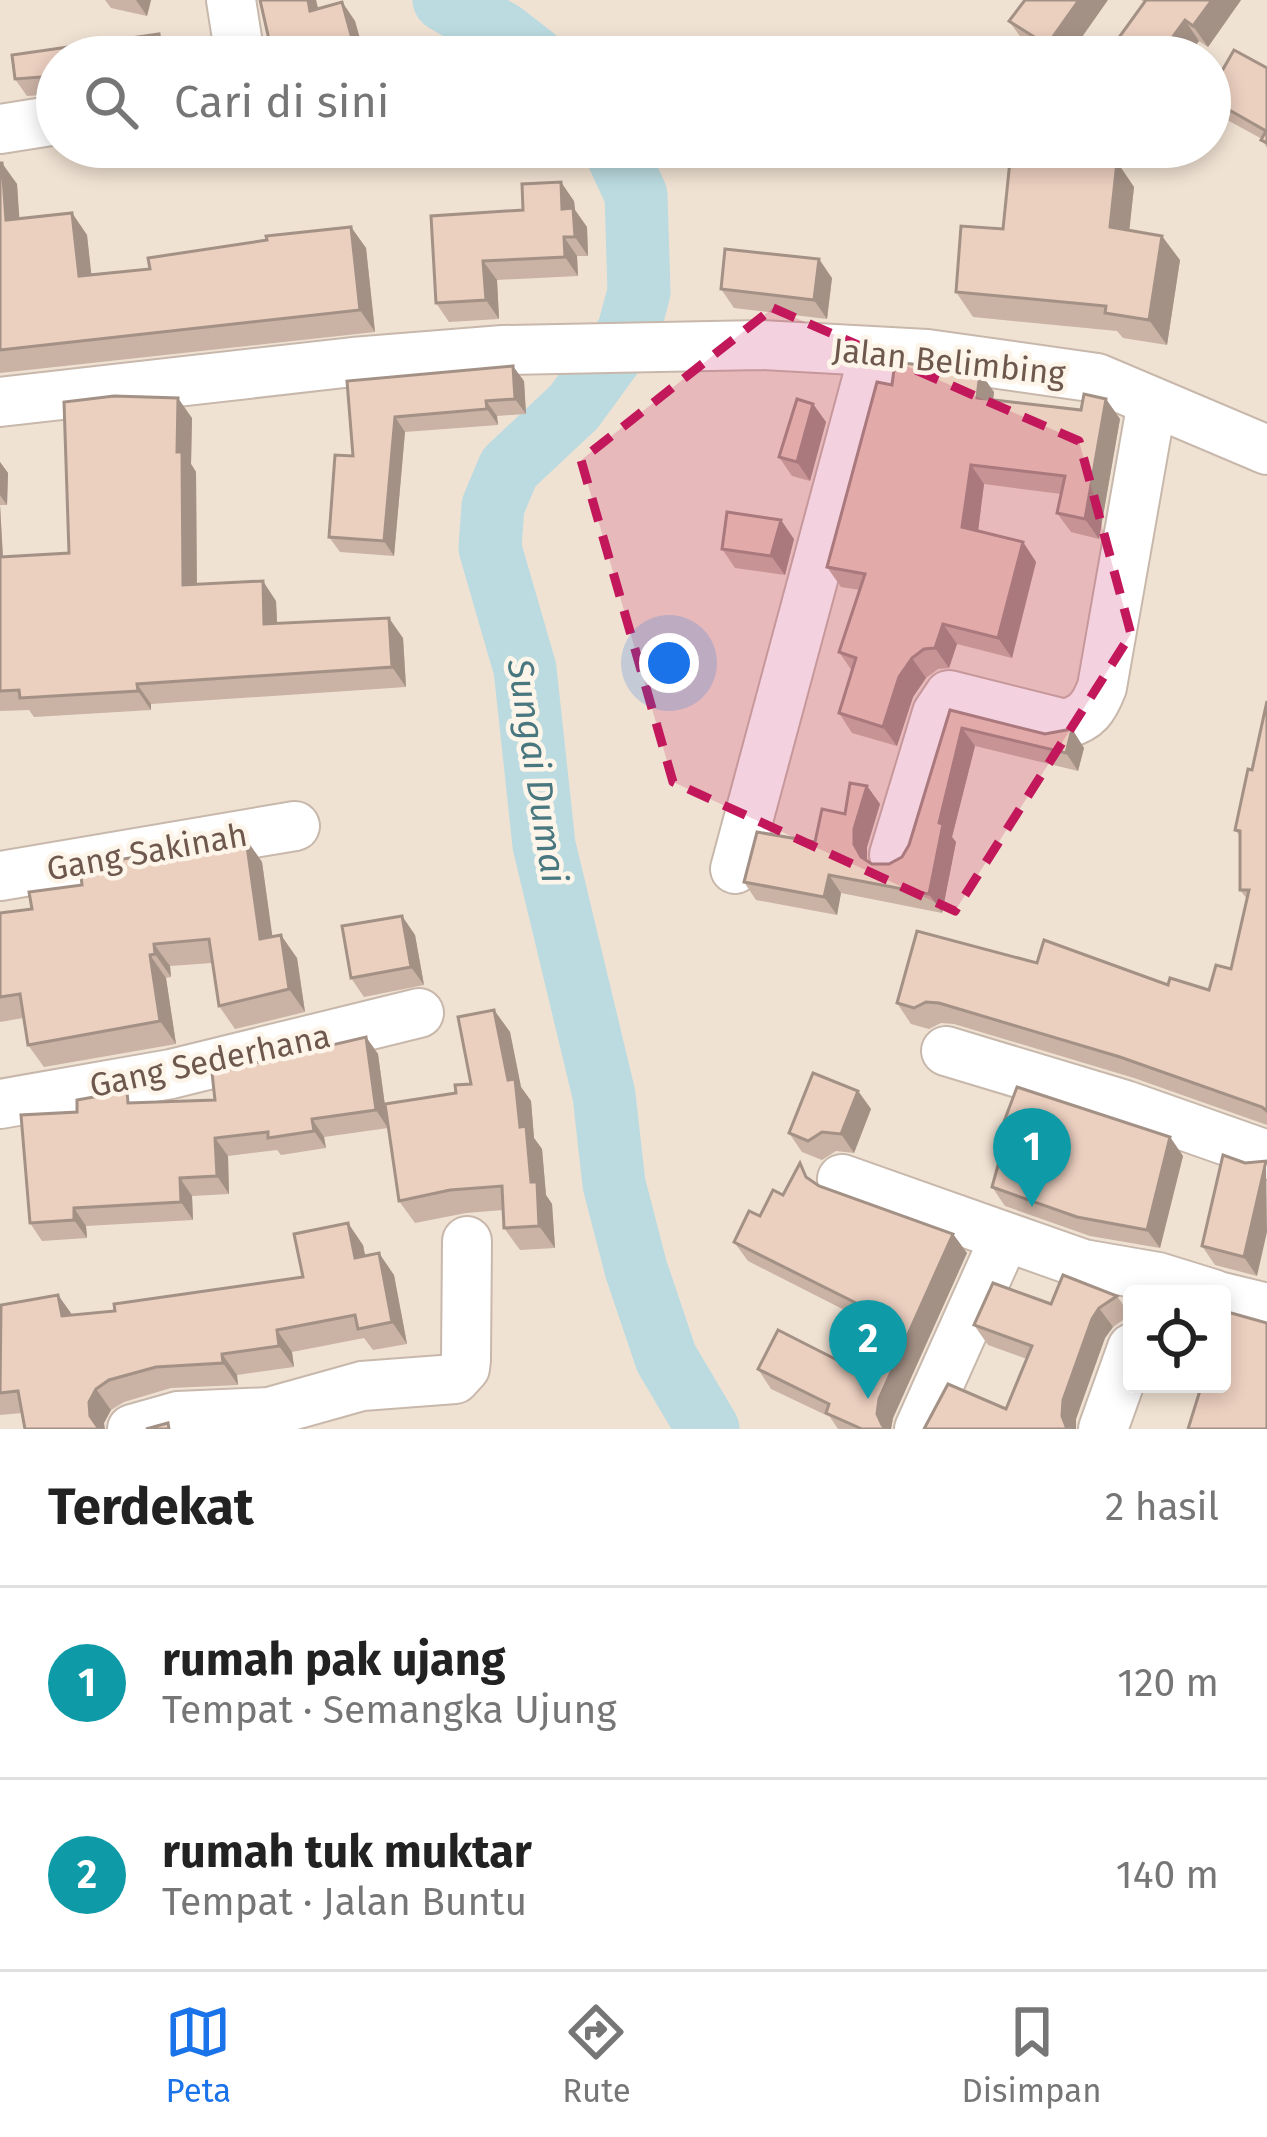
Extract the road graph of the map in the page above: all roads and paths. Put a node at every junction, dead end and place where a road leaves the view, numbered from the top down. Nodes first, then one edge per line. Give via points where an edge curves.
1 (231, 0) edge
2 (237, 36) edge
3 (36, 123) edge
4 (0, 129) edge
5 (874, 353) junction
6 (0, 402) edge
7 (1152, 402) junction
8 (1267, 450) edge
9 (295, 826) dead end
10 (894, 855) edge
11 (735, 868) dead end
12 (0, 877) edge
13 (419, 1013) dead end
14 (946, 1052) dead end
15 (0, 1104) edge
16 (1267, 1155) edge
17 (842, 1179) dead end
18 (1005, 1237) junction
19 (467, 1241) dead end
20 (1152, 1285) edge
21 (1231, 1298) edge
22 (1267, 1308) edge
23 (1123, 1372) edge
24 (132, 1429) edge
25 (920, 1429) edge
26 (1102, 1429) edge

1 - 2 street
3 - 4 street
5 - 6 street, Jalan Belimbing via 760,345 503,350
5 - 7 street, Jalan Belimbing via 1097,378
5 - 11 street
7 - 8 street, Jalan Belimbing
7 - 10 street via 1095,707 1065,724 949,694
9 - 12 street, Gang Sakinah
13 - 15 street, Gang Sederhana via 171,1074
14 - 16 street
17 - 18 street
18 - 20 street
18 - 25 street
19 - 24 street via 466,1360 455,1379 362,1386 269,1412 178,1416
21 - 22 street
23 - 26 street

